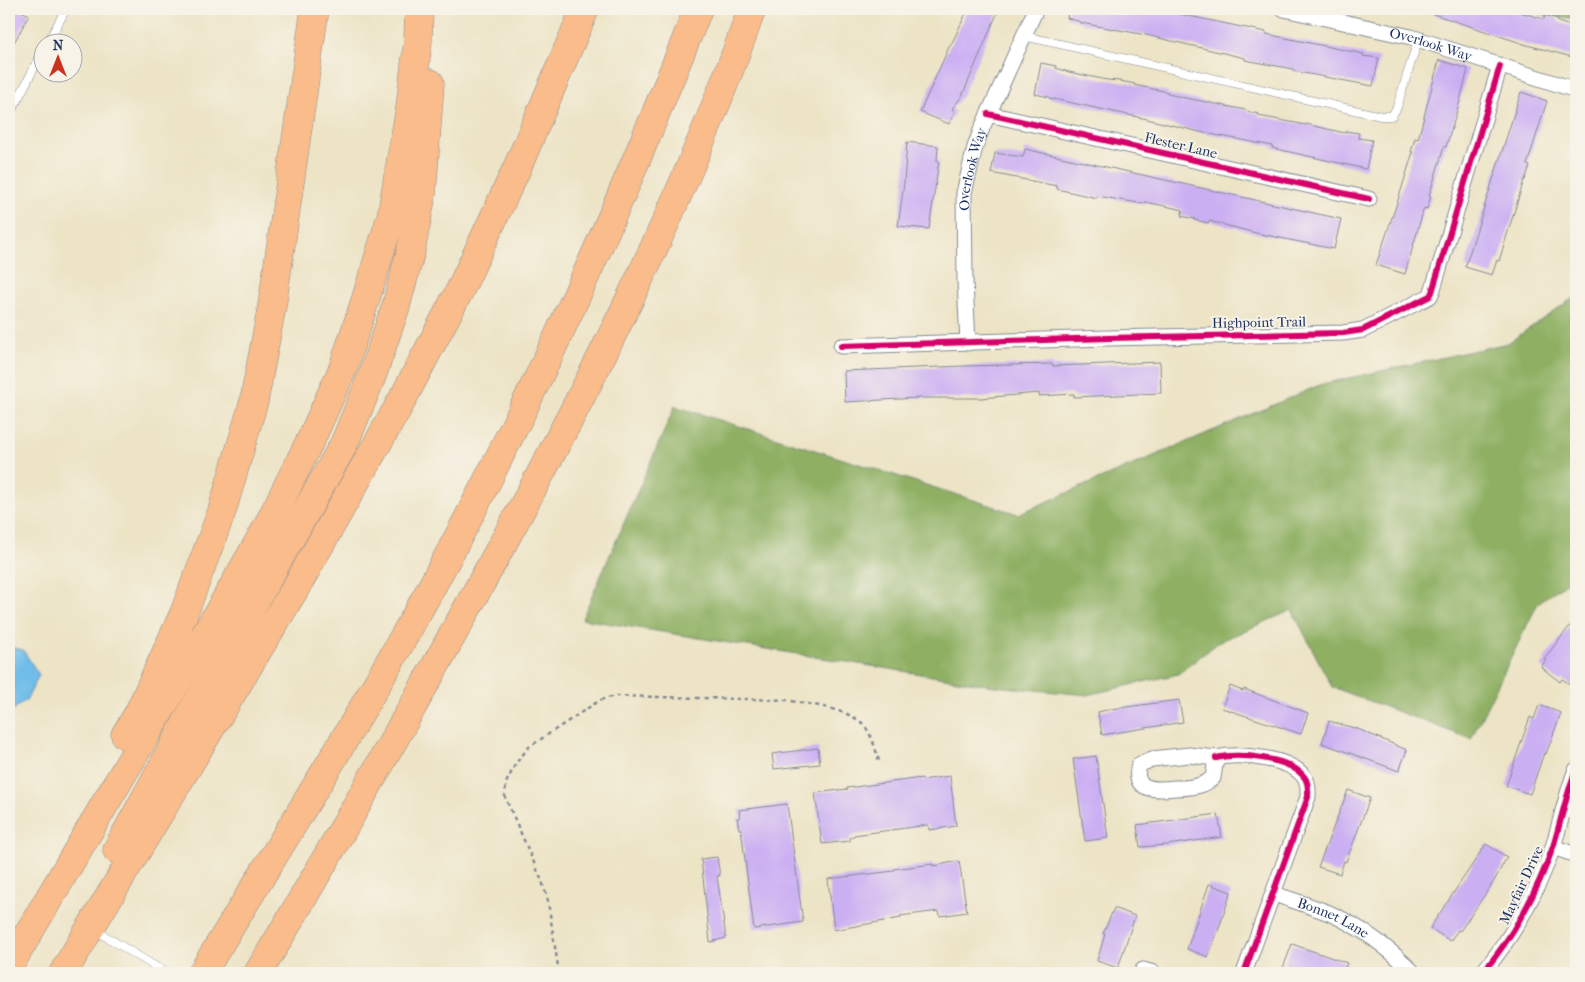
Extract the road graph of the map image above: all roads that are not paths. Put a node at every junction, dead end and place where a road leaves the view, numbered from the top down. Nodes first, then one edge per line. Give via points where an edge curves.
1 (66, 9) edge
2 (315, 9) edge
3 (419, 9) edge
4 (433, 9) edge
5 (586, 9) edge
6 (698, 9) edge
7 (752, 9) edge
8 (1036, 9) edge
9 (1284, 9) edge
10 (53, 32) edge
11 (1024, 36) junction
12 (1418, 40) junction
13 (1500, 66) junction
14 (32, 72) edge
15 (1576, 90) edge
16 (988, 114) junction
17 (9, 116) edge
18 (1369, 199) dead end
19 (968, 342) junction
20 (840, 346) dead end
21 (1216, 758) junction
22 (1576, 770) edge
23 (1553, 847) junction
24 (1576, 855) edge
25 (1274, 894) junction
26 (91, 928) junction
27 (9, 941) edge
28 (9, 966) edge
29 (51, 973) edge
30 (63, 973) edge
31 (166, 973) edge
32 (202, 973) edge
33 (258, 973) edge
34 (1244, 973) edge
35 (1414, 973) edge
36 (1482, 973) edge

1 - 10 lane
2 - 27 highway via 267,334 254,401 222,511 184,613 138,714
3 - 28 highway via 410,108 390,217 343,368 266,529
4 - 29 highway via 422,194 396,306 372,376 344,444 191,714
5 - 26 highway via 460,290 401,402 295,589
6 - 32 highway via 616,210 556,340 453,547 334,754
7 - 33 highway via 684,184 571,417 395,739
8 - 11 street, Overlook Way
9 - 12 street, Overlook Way
11 - 12 lane via 1381,116 1392,116 1397,107
11 - 16 street, Overlook Way
12 - 13 street, Overlook Way
13 - 15 street, Overlook Way
13 - 19 street, Highpoint Trail via 1430,296 1355,332
14 - 17 lane
16 - 18 street, Flester Lane
16 - 19 street, Overlook Way via 975,147 964,193
19 - 20 street, Highpoint Trail
21 - 21 street via 1213,778 1203,784 1150,789 1139,782 1139,765 1152,759 1189,755
21 - 25 street via 1254,757 1280,763 1305,778 1308,797
22 - 23 street, Mayfair Drive
23 - 24 street
23 - 36 street, Mayfair Drive via 1509,940
25 - 34 street
25 - 35 street, Bonnet Lane via 1329,913 1358,929 1389,950
26 - 30 highway
26 - 31 lane

